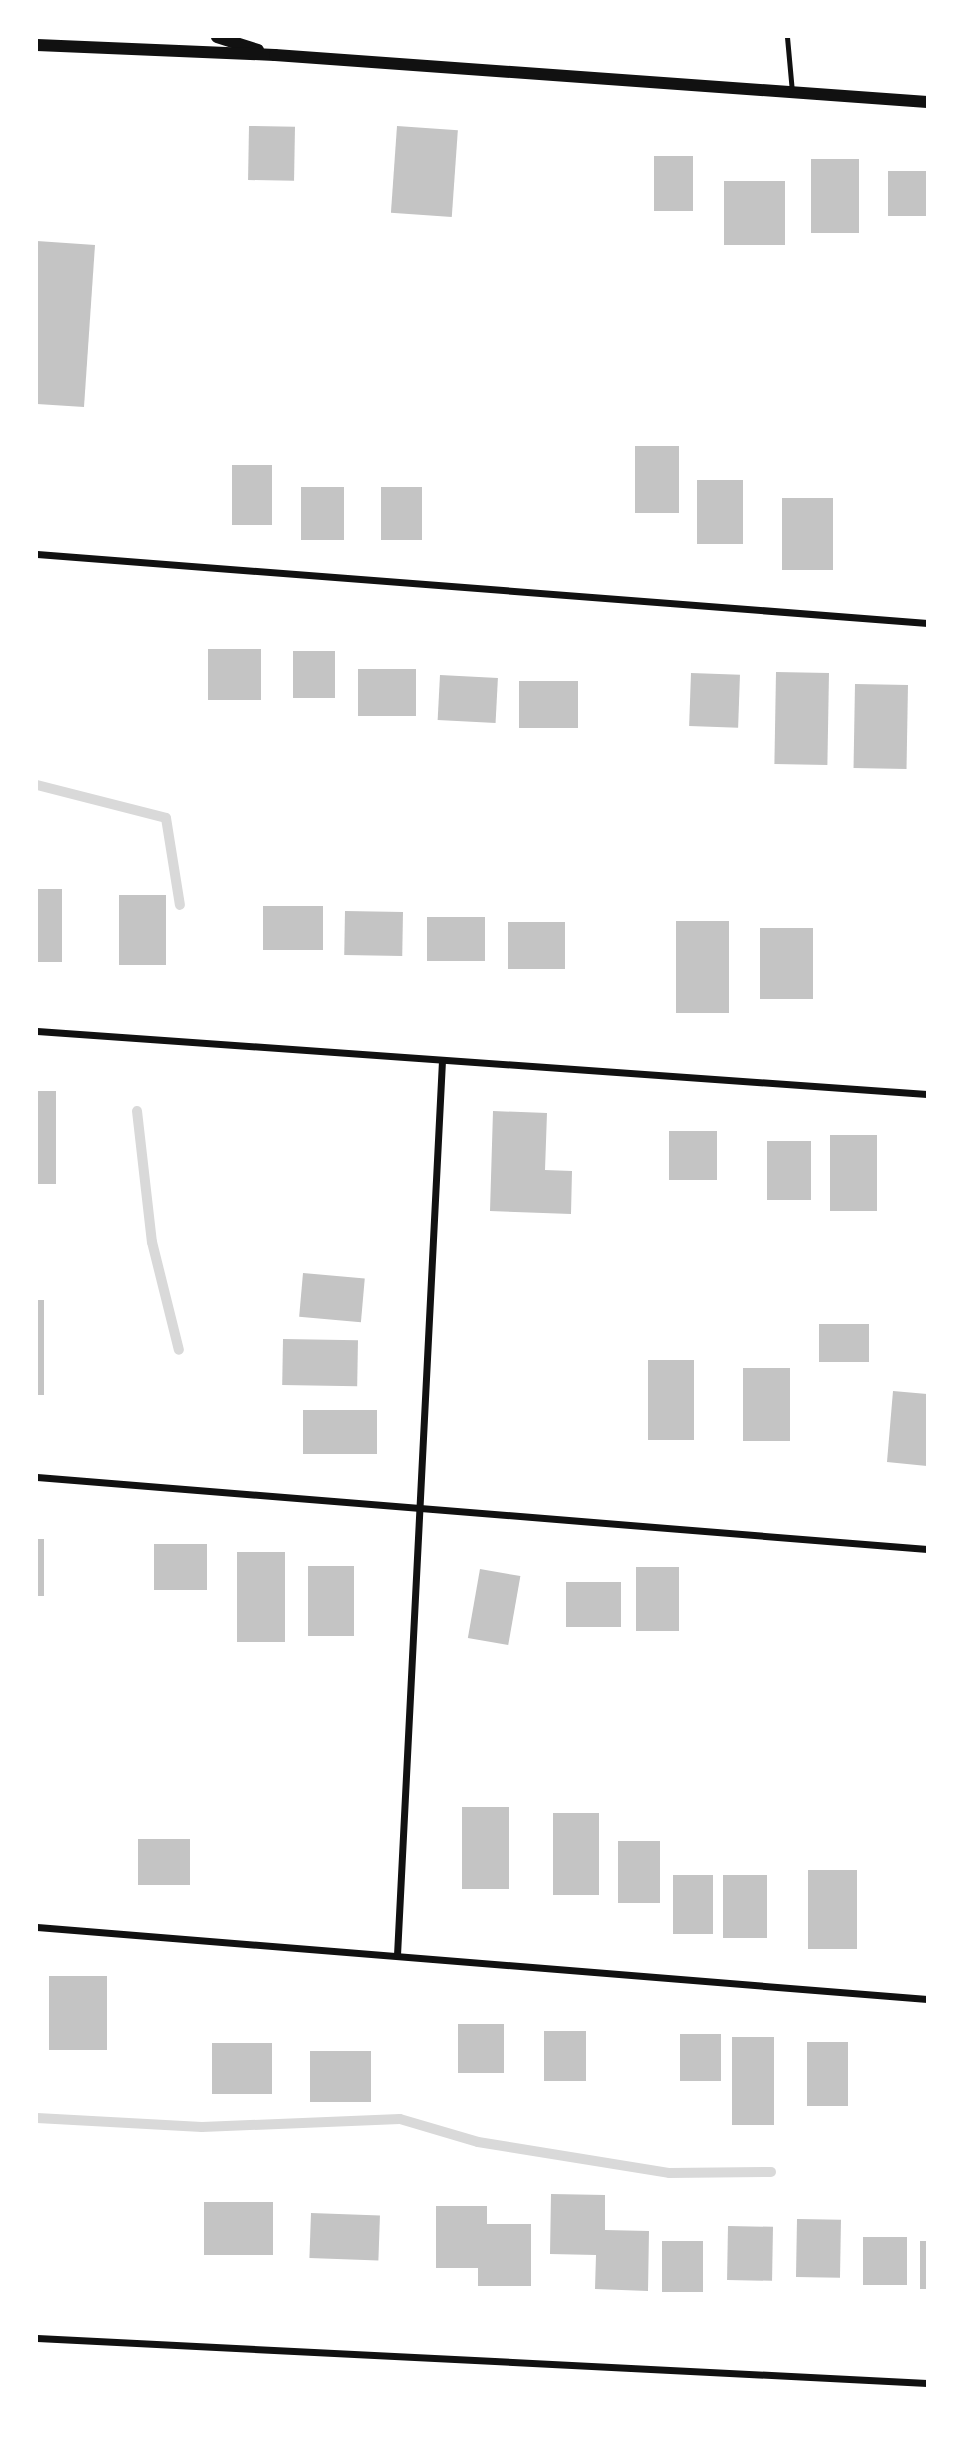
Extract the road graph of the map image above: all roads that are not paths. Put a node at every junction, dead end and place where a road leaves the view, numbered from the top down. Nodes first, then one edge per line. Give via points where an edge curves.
1 (217, 37) edge
2 (787, 37) edge
3 (37, 45) edge
4 (275, 55) junction
5 (792, 92) junction
6 (927, 102) edge
7 (37, 554) edge
8 (927, 623) edge
9 (37, 1031) edge
10 (442, 1060) junction
11 (927, 1094) edge
12 (37, 1477) edge
13 (417, 1508) junction
14 (927, 1549) edge
15 (37, 1927) edge
16 (397, 1955) junction
17 (927, 2000) edge
18 (37, 2338) edge
19 (927, 2383) edge

1 - 4 street
2 - 5 lane
3 - 4 street
4 - 5 street
5 - 6 street
7 - 8 street
9 - 10 street
10 - 11 street
10 - 13 street
12 - 13 street
13 - 14 street
13 - 16 street
15 - 16 street
16 - 17 street
18 - 19 street

